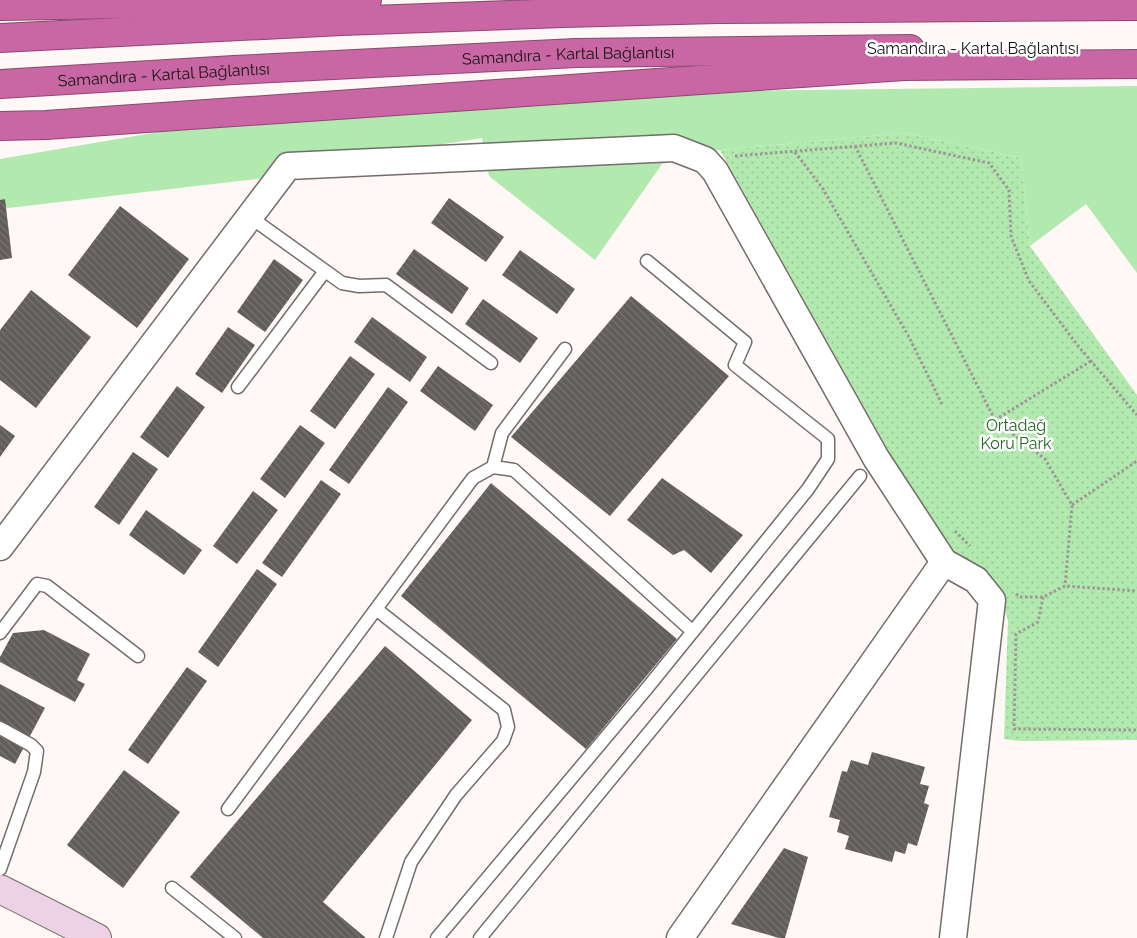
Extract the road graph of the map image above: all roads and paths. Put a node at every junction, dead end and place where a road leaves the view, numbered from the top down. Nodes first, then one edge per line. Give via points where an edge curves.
1 (367, 0) edge
2 (0, 1) edge
3 (0, 6) edge
4 (73, 6) junction
5 (1137, 6) edge
6 (0, 38) edge
7 (1137, 47) edge
8 (1137, 64) edge
9 (0, 84) edge
10 (46, 125) junction
11 (0, 126) edge
12 (0, 133) edge
13 (854, 146) junction
14 (795, 151) junction
15 (730, 164) junction
16 (250, 216) junction
17 (647, 261) dead end
18 (325, 271) junction
19 (565, 349) dead end
20 (1091, 362) junction
21 (491, 363) dead end
22 (238, 387) dead end
23 (942, 404) dead end
24 (1137, 415) edge
25 (995, 420) junction
26 (1137, 462) edge
27 (492, 467) junction
28 (860, 476) dead end
29 (1072, 505) junction
30 (951, 526) dead end
31 (0, 547) edge
32 (972, 548) dead end
33 (944, 562) junction
34 (1065, 586) junction
35 (1013, 590) dead end
36 (1137, 591) edge
37 (1043, 597) junction
38 (376, 609) junction
39 (692, 631) junction
40 (0, 633) edge
41 (138, 656) dead end
42 (0, 728) edge
43 (1137, 730) edge
44 (228, 809) dead end
45 (0, 869) edge
46 (172, 888) dead end
47 (0, 889) edge
48 (69, 931) edge
49 (96, 938) edge
50 (234, 938) edge
51 (386, 938) edge
52 (437, 938) edge
53 (480, 938) edge
54 (680, 938) edge
55 (953, 938) edge

1 - 4 highway
2 - 4 highway
3 - 4 highway
5 - 6 highway via 564,13
7 - 9 highway, Samandıra - Kartal Bağlantısı via 576,54
8 - 10 highway via 904,66
10 - 11 highway
10 - 12 highway
13 - 14 path
13 - 20 path via 896,143 989,164 1009,190 1011,236 1029,281
13 - 25 path
14 - 15 path
14 - 23 path via 823,189 876,279
15 - 16 street via 705,160 674,148 288,166
15 - 33 street via 876,458
16 - 18 lane
16 - 31 street
17 - 39 lane via 745,342 735,365 828,439 828,459 808,489
18 - 21 lane via 342,283 386,285
18 - 22 lane
19 - 27 lane via 502,433
20 - 24 path
20 - 25 path
25 - 29 path via 1045,459
26 - 29 path
27 - 38 lane via 473,478
27 - 39 lane via 514,470
28 - 53 lane
29 - 34 path
30 - 32 path
33 - 54 street
33 - 55 street via 976,580 992,600
34 - 36 path
34 - 37 path
35 - 37 path via 1020,597
37 - 43 path via 1038,622 1016,634 1014,729
38 - 44 lane
38 - 51 lane via 504,710 508,728 503,741 456,795 411,862
39 - 52 lane
40 - 41 lane via 37,584 47,586
42 - 45 lane via 31,744 37,751 34,772
46 - 50 lane
47 - 48 main road
48 - 49 main road

